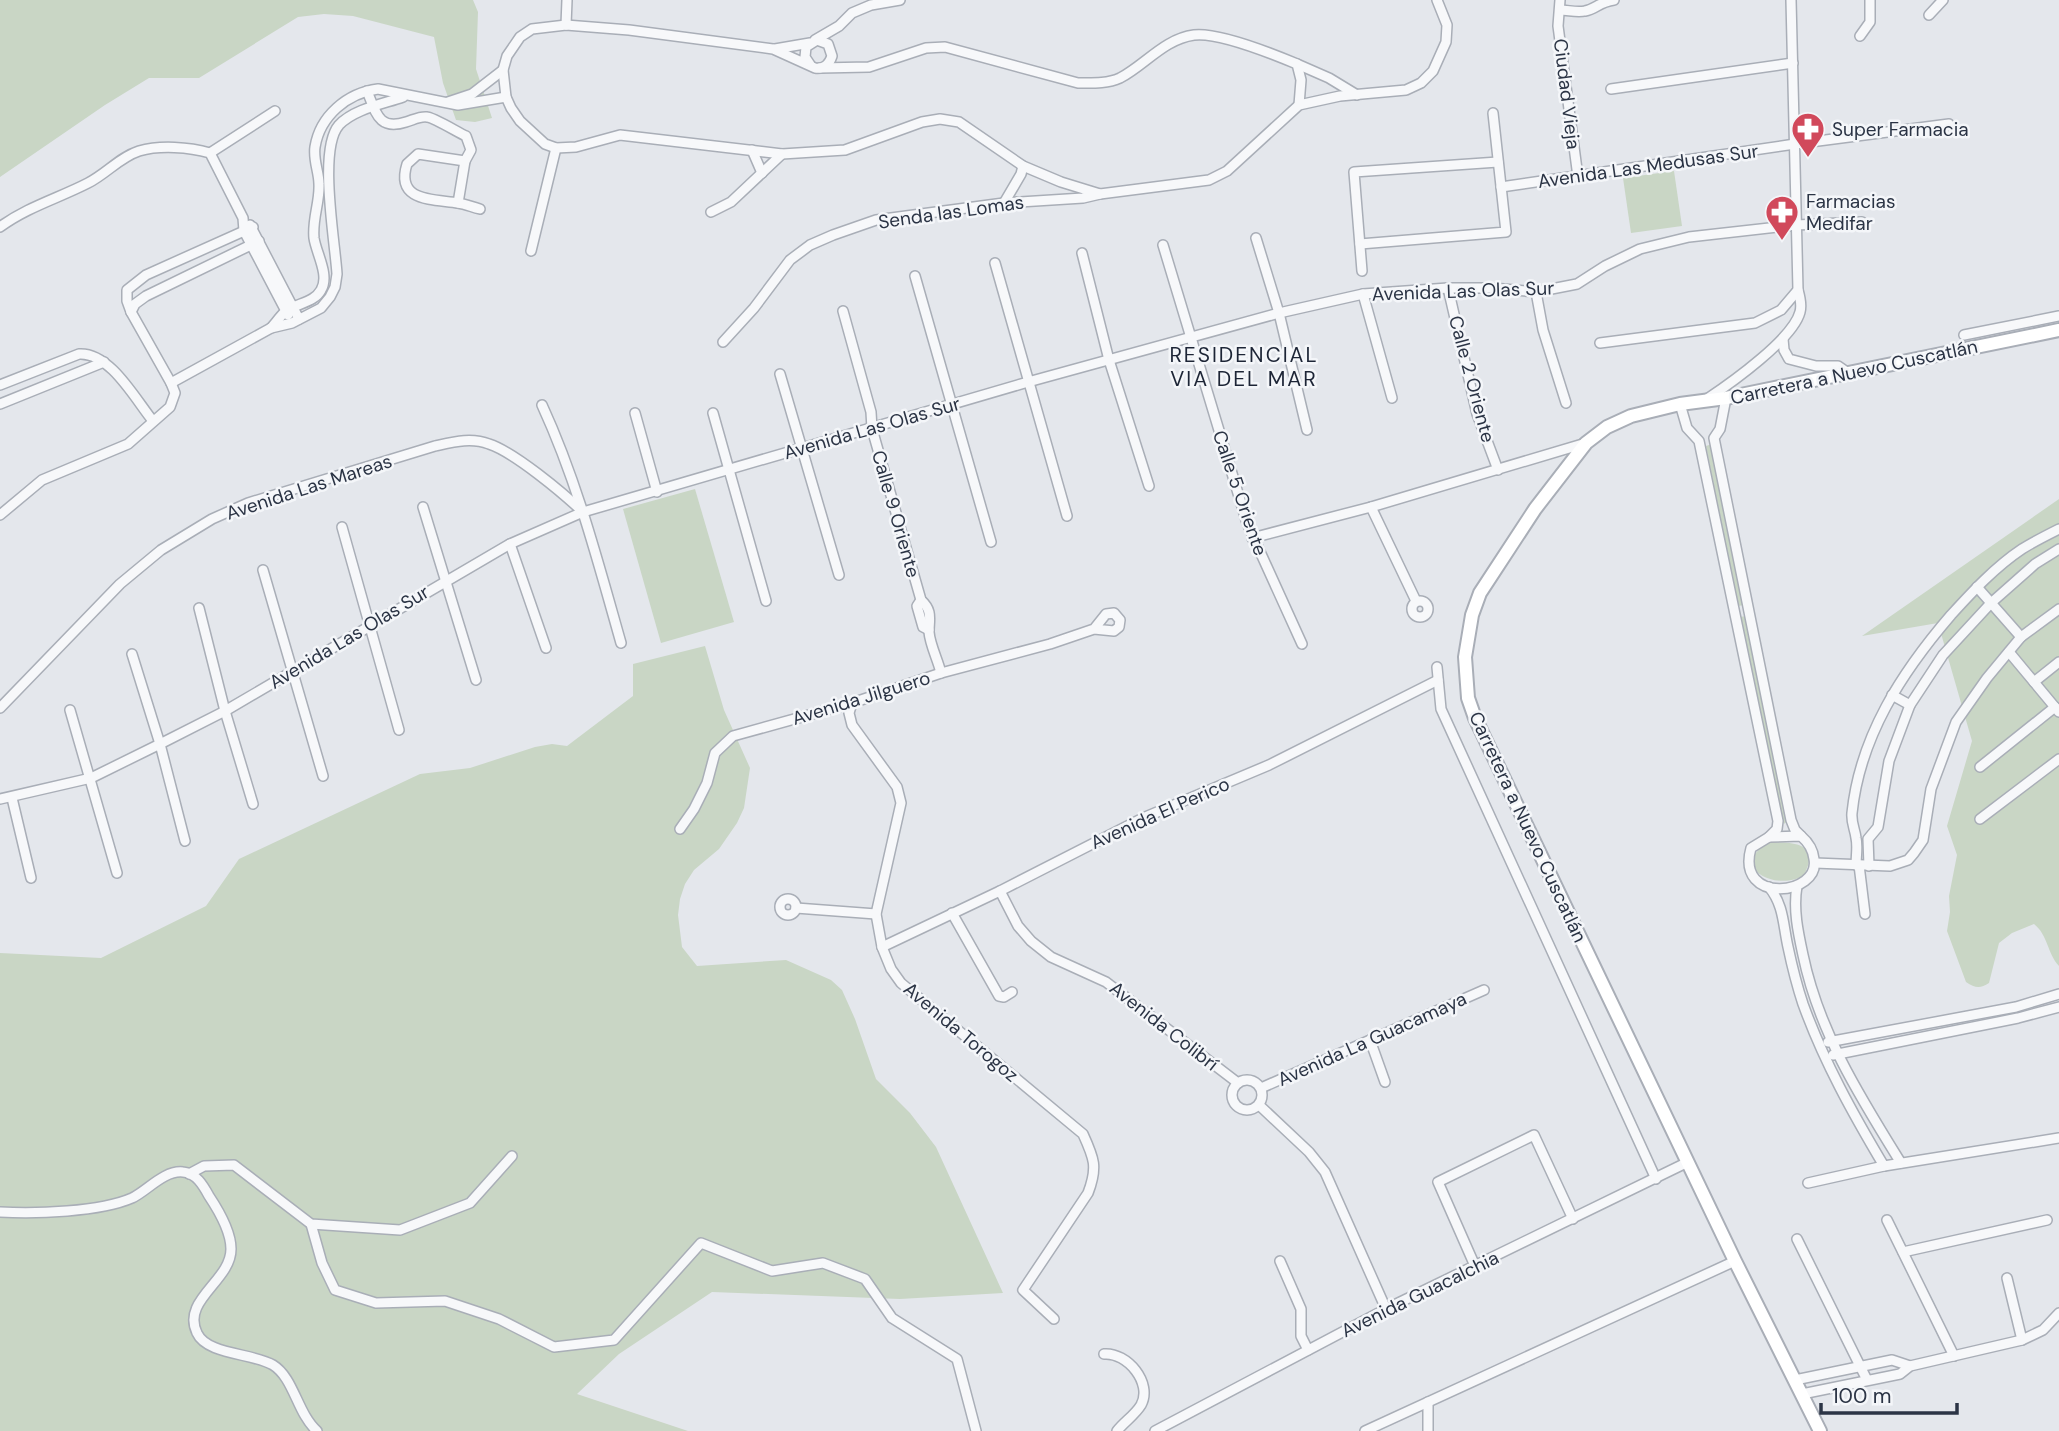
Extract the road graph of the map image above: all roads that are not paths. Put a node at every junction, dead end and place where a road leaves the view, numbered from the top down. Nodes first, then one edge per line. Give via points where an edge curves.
1 (567, 0) edge
2 (900, 0) edge
3 (1437, 0) edge
4 (1614, 0) edge
5 (1791, 0) edge
6 (1870, 0) edge
7 (1943, 0) edge
8 (1560, 5) edge
9 (1929, 15) dead end
10 (566, 25) junction
11 (839, 26) junction
12 (1860, 36) dead end
13 (811, 42) junction
14 (773, 49) junction
15 (832, 50) junction
16 (1793, 63) junction
17 (1297, 64) junction
18 (815, 67) junction
19 (852, 68) junction
20 (503, 70) junction
21 (1611, 89) dead end
22 (367, 91) junction
23 (405, 96) junction
24 (1358, 96) junction
25 (506, 97) junction
26 (448, 102) junction
27 (1299, 105) junction
28 (374, 107) junction
29 (275, 111) dead end
30 (1493, 113) dead end
31 (1948, 124) dead end
32 (1796, 144) junction
33 (556, 148) junction
34 (752, 149) junction
35 (210, 153) junction
36 (782, 154) junction
37 (464, 161) junction
38 (1498, 162) junction
39 (1023, 166) junction
40 (762, 173) junction
41 (1578, 177) junction
42 (1501, 187) junction
43 (1100, 194) junction
44 (458, 203) junction
45 (1004, 203) junction
46 (480, 209) dead end
47 (711, 212) dead end
48 (1861, 222) dead end
49 (1796, 225) junction
50 (0, 227) edge
51 (248, 229) junction
52 (1256, 237) dead end
53 (255, 243) junction
54 (1360, 244) junction
55 (1163, 245) dead end
56 (531, 251) dead end
57 (1082, 253) dead end
58 (995, 263) dead end
59 (1362, 271) dead end
60 (915, 275) dead end
61 (1448, 288) junction
62 (1798, 290) junction
63 (1536, 292) junction
64 (1363, 294) junction
65 (289, 309) junction
66 (131, 312) junction
67 (843, 312) dead end
68 (1279, 313) junction
69 (2059, 316) edge
70 (295, 321) junction
71 (271, 328) junction
72 (2059, 330) edge
73 (1964, 335) dead end
74 (1190, 339) junction
75 (1783, 339) junction
76 (723, 342) dead end
77 (1600, 343) dead end
78 (1109, 360) junction
79 (104, 362) junction
80 (1848, 373) junction
81 (780, 374) dead end
82 (1028, 382) junction
83 (171, 383) junction
84 (0, 385) edge
85 (1392, 398) dead end
86 (1726, 398) junction
87 (1703, 401) junction
88 (1566, 403) dead end
89 (0, 404) edge
90 (952, 404) junction
91 (1680, 404) junction
92 (541, 405) dead end
93 (635, 413) dead end
94 (713, 413) dead end
95 (153, 421) junction
96 (872, 429) junction
97 (1307, 430) dead end
98 (1714, 438) junction
99 (1699, 441) junction
100 (1586, 443) junction
101 (801, 448) junction
102 (729, 470) junction
103 (1498, 470) junction
104 (1149, 486) dead end
105 (657, 492) junction
106 (423, 507) dead end
107 (1371, 508) junction
108 (583, 512) junction
109 (0, 515) edge
110 (1067, 516) dead end
111 (342, 527) dead end
112 (2059, 529) edge
113 (1252, 538) junction
114 (991, 542) dead end
115 (510, 544) junction
116 (2059, 548) edge
117 (263, 570) dead end
118 (839, 576) dead end
119 (447, 580) junction
120 (1977, 587) junction
121 (766, 601) dead end
122 (1416, 601) dead end
123 (1991, 603) junction
124 (199, 608) dead end
125 (2059, 609) edge
126 (1749, 612) junction
127 (1735, 614) junction
128 (369, 625) junction
129 (1094, 629) dead end
130 (2021, 637) junction
131 (621, 643) dead end
132 (1302, 644) dead end
133 (546, 648) dead end
134 (2009, 652) junction
135 (132, 654) dead end
136 (2059, 662) edge
137 (1437, 667) dead end
138 (293, 671) junction
139 (941, 673) junction
140 (475, 680) dead end
141 (1438, 680) junction
142 (2034, 682) junction
143 (1892, 695) junction
144 (13, 696) junction
145 (0, 698) edge
146 (852, 703) junction
147 (1910, 705) junction
148 (0, 708) edge
149 (2057, 709) edge
150 (70, 710) dead end
151 (225, 711) junction
152 (399, 730) dead end
153 (160, 744) junction
154 (2059, 759) edge
155 (1980, 767) dead end
156 (323, 776) dead end
157 (91, 778) junction
158 (12, 798) junction
159 (0, 799) edge
160 (253, 804) dead end
161 (1980, 819) dead end
162 (680, 829) dead end
163 (1801, 836) junction
164 (1769, 837) junction
165 (1856, 838) junction
166 (1868, 839) junction
167 (185, 841) dead end
168 (1815, 863) junction
169 (1861, 865) junction
170 (117, 873) dead end
171 (31, 878) dead end
172 (1797, 886) junction
173 (1769, 887) junction
174 (1000, 891) junction
175 (796, 908) dead end
176 (952, 913) junction
177 (876, 914) junction
178 (1865, 914) dead end
179 (882, 947) junction
180 (1483, 990) dead end
181 (1012, 992) dead end
182 (2059, 994) edge
183 (2059, 1007) edge
184 (1370, 1040) junction
185 (1831, 1041) junction
186 (1819, 1045) junction
187 (1837, 1054) junction
188 (1825, 1058) junction
189 (1385, 1082) dead end
190 (1238, 1083) junction
191 (1261, 1088) junction
192 (1259, 1105) junction
193 (2059, 1138) edge
194 (512, 1156) dead end
195 (1688, 1162) junction
196 (1901, 1163) junction
197 (1884, 1166) junction
198 (189, 1174) junction
199 (1656, 1179) junction
200 (1808, 1183) dead end
201 (0, 1213) edge
202 (1573, 1219) junction
203 (1887, 1220) dead end
204 (2047, 1220) dead end
205 (311, 1224) junction
206 (1797, 1239) dead end
207 (1903, 1252) junction
208 (1280, 1261) dead end
209 (1735, 1261) junction
210 (1475, 1266) junction
211 (2007, 1278) dead end
212 (1386, 1309) junction
213 (2059, 1313) edge
214 (1054, 1319) dead end
215 (2022, 1340) junction
216 (1308, 1350) junction
217 (1104, 1354) dead end
218 (1954, 1356) junction
219 (1860, 1366) junction
220 (1910, 1366) junction
221 (1795, 1380) junction
222 (1867, 1380) junction
223 (1802, 1394) junction
224 (1428, 1402) junction
225 (317, 1431) edge
226 (976, 1431) edge
227 (1117, 1431) edge
228 (1156, 1431) edge
229 (1365, 1431) edge
230 (1427, 1431) edge
231 (1820, 1431) edge

1 - 10 street
2 - 11 street via 852,13
3 - 24 street via 1447,33 1433,71 1406,90
4 - 8 street via 1582,12
5 - 16 street
6 - 12 street via 1870,22
7 - 9 street
8 - 41 street, Ciudad Vieja via 1558,26
10 - 14 street
10 - 20 street via 533,29 520,37 510,48
11 - 13 street
11 - 15 street
13 - 14 street
13 - 15 street via 823,41
13 - 18 street via 805,57
14 - 18 street
15 - 18 street via 828,64
15 - 19 street
16 - 21 street
16 - 32 street
17 - 19 street via 1194,35 1163,48 1118,79 1098,83 1078,83 945,47
17 - 24 street
17 - 27 street
18 - 19 street
20 - 25 street
20 - 26 street via 472,94
22 - 23 street
22 - 28 street
22 - 65 street via 339,106 320,131 315,148 319,183 314,235 324,282 313,298
23 - 26 street
23 - 28 street
24 - 27 street
25 - 26 street via 472,104
25 - 33 street via 520,121
27 - 43 street, Senda las Lomas via 1227,171 1209,180
28 - 37 street via 387,125 426,116 466,136 471,150
28 - 70 street via 348,118 331,137 328,168 335,286 321,308
29 - 35 street
30 - 38 street
31 - 32 street, Avenida Las Medusas Sur
32 - 41 street, Avenida Las Medusas Sur
32 - 49 street
33 - 34 street via 620,135
33 - 56 street
34 - 36 street
34 - 40 street
35 - 50 street via 139,151 88,183 32,207
35 - 51 street
36 - 39 street via 845,150 922,122 940,120 959,122
36 - 40 street
37 - 44 street
37 - 44 street via 418,154 405,172 415,194
38 - 42 street
38 - 54 street via 1354,172
39 - 43 street
39 - 45 street
40 - 47 street via 731,202
41 - 42 street, Avenida Las Medusas Sur
42 - 54 street via 1506,232
43 - 45 street, Senda las Lomas
44 - 46 street
45 - 76 street, Senda las Lomas via 876,220 810,244 790,260
48 - 49 street, Avenida Las Olas Sur
49 - 62 street
49 - 63 street, Avenida Las Olas Sur via 1689,237 1640,249 1577,284
51 - 53 street
51 - 66 street via 133,283 127,301
52 - 68 street
53 - 65 street
53 - 66 street via 146,296
54 - 59 street
55 - 74 street, Calle 5 Oriente
57 - 78 street
58 - 82 street
60 - 90 street
61 - 63 street, Avenida Las Olas Sur
61 - 64 street, Avenida Las Olas Sur
61 - 103 street, Calle 2 Oriente via 1478,414
62 - 75 street via 1800,315
62 - 77 street via 1781,310 1755,323
63 - 88 street
64 - 68 street, Avenida Las Olas Sur
64 - 85 street
65 - 70 street
65 - 71 street
66 - 83 street
67 - 96 street, Calle 9 Oriente
68 - 74 street, Avenida Las Olas Sur
68 - 97 street
69 - 73 street
70 - 71 street
71 - 83 street
72 - 80 street, Carretera a Nuevo Cuscatlán
74 - 78 street, Avenida Las Olas Sur
74 - 113 street, Calle 5 Oriente
75 - 80 street via 1789,359 1838,366
75 - 87 street
78 - 82 street, Avenida Las Olas Sur
78 - 104 street
79 - 84 street via 96,356 79,355
79 - 89 street
79 - 95 street
80 - 86 street, Carretera a Nuevo Cuscatlán
81 - 101 street
82 - 90 street, Avenida Las Olas Sur
82 - 110 street
83 - 95 street via 175,393 170,407
86 - 87 street, Carretera a Nuevo Cuscatlán
86 - 98 street
87 - 91 street, Carretera a Nuevo Cuscatlán
90 - 96 street, Avenida Las Olas Sur
90 - 114 street
91 - 99 street via 1687,428
91 - 100 street, Carretera a Nuevo Cuscatlán via 1618,421
92 - 108 street
93 - 105 street
94 - 102 street
95 - 109 street via 128,444 43,480
96 - 101 street, Avenida Las Olas Sur
96 - 139 street, Calle 9 Oriente via 921,600 917,606
98 - 99 street
98 - 126 street
99 - 127 street
100 - 103 street
100 - 195 street, Carretera a Nuevo Cuscatlán via 1535,509 1480,593 1467,639 1466,686 1480,730
101 - 102 street, Avenida Las Olas Sur
101 - 118 street
102 - 105 street, Avenida Las Olas Sur
102 - 121 street
103 - 107 street
105 - 108 street, Avenida Las Olas Sur
106 - 119 street
107 - 113 street
107 - 122 street
108 - 115 street, Avenida Las Olas Sur
108 - 131 street
108 - 144 street, Avenida Las Mareas via 502,450 474,441 435,446 248,503 161,550 120,584
111 - 128 street
112 - 120 street via 2020,550
113 - 132 street, Calle 5 Oriente
115 - 119 street, Avenida Las Olas Sur
115 - 133 street
116 - 123 street
117 - 138 street
119 - 128 street, Avenida Las Olas Sur
119 - 140 street
120 - 123 street
120 - 143 street via 1919,652
123 - 130 street
123 - 147 street via 1943,655
124 - 151 street
125 - 130 street
126 - 127 street
126 - 163 street via 1791,820
127 - 164 street via 1779,821
128 - 138 street, Avenida Las Olas Sur
128 - 152 street
129 - 139 street, Avenida Jilguero
130 - 134 street
134 - 142 street
134 - 169 street via 1956,722 1931,789 1923,840 1914,853 1890,866
135 - 153 street
136 - 142 street
137 - 141 street
138 - 151 street, Avenida Las Olas Sur
138 - 156 street
139 - 146 street, Avenida Jilguero
141 - 174 street, Avenida El Perico via 1269,765 1143,818
141 - 199 street via 1441,709
142 - 149 street
143 - 147 street
143 - 165 street via 1859,774 1852,813
144 - 145 street
144 - 148 street, Avenida Las Mareas
146 - 162 street, Avenida Jilguero via 733,736 715,753 707,783
146 - 177 street, Avenida Torogoz via 852,724 897,788 901,803
147 - 166 street via 1889,761 1878,827
149 - 155 street
150 - 157 street
151 - 153 street, Avenida Las Olas Sur
151 - 160 street
153 - 157 street, Avenida Las Olas Sur
153 - 167 street
154 - 161 street
157 - 158 street, Avenida Las Olas Sur
157 - 170 street
158 - 159 street, Avenida Las Olas Sur
158 - 171 street
163 - 164 street
163 - 168 street via 1810,845
164 - 173 street via 1751,848 1748,858 1752,878
165 - 166 street
165 - 169 street
166 - 169 street
168 - 169 street
168 - 172 street via 1808,879
169 - 178 street
172 - 173 street
172 - 185 street via 1794,902 1799,940 1812,997
173 - 186 street via 1781,907 1802,1000
174 - 176 street, Avenida El Perico
174 - 190 street, Avenida Colibrí via 1018,926 1041,949 1106,982
175 - 177 street
176 - 179 street, Avenida El Perico
176 - 181 street via 999,996
177 - 179 street, Avenida Torogoz
179 - 214 street, Avenida Torogoz via 901,983 1083,1134 1094,1158 1088,1193 1023,1290
180 - 184 street, Avenida La Guacamaya
182 - 185 street via 2016,1007
183 - 187 street
184 - 189 street
184 - 191 street, Avenida La Guacamaya
185 - 186 street
185 - 187 street
186 - 188 street
187 - 188 street
187 - 196 street
188 - 197 street
190 - 191 street via 1250,1080
190 - 192 street via 1232,1091 1236,1106 1245,1110
191 - 192 street
192 - 212 street via 1325,1172
193 - 196 street
194 - 205 street via 470,1203 400,1230
195 - 199 street, Avenida Guacalchia
195 - 209 street, Carretera a Nuevo Cuscatlán
196 - 197 street
197 - 200 street
198 - 201 street via 167,1175 128,1200 94,1207
198 - 205 street via 204,1166 234,1165
198 - 225 street via 197,1178 221,1217 231,1248 225,1272 197,1306 197,1334 214,1348 274,1366
199 - 202 street, Avenida Guacalchia
202 - 210 street, Avenida Guacalchia
202 - 210 street via 1534,1135 1438,1182
203 - 207 street
204 - 207 street
205 - 226 street via 335,1290 376,1303 445,1300 499,1319 554,1347 614,1340 701,1243 772,1270 823,1263 865,1279 892,1318 957,1359
206 - 219 street
207 - 218 street
208 - 216 street via 1301,1309 1301,1336
209 - 221 street, Carretera a Nuevo Cuscatlán
209 - 224 street
210 - 212 street, Avenida Guacalchia
211 - 215 street
212 - 216 street, Avenida Guacalchia
213 - 215 street via 2043,1330
215 - 218 street
216 - 228 street, Avenida Guacalchia
217 - 227 street via 1123,1357 1137,1372 1143,1388 1142,1404
218 - 220 street
219 - 220 street via 1892,1360
219 - 221 street
219 - 222 street
220 - 222 street via 1900,1374
221 - 223 street, Carretera a Nuevo Cuscatlán
222 - 223 street
223 - 231 street, Carretera a Nuevo Cuscatlán
224 - 229 street
224 - 230 street

